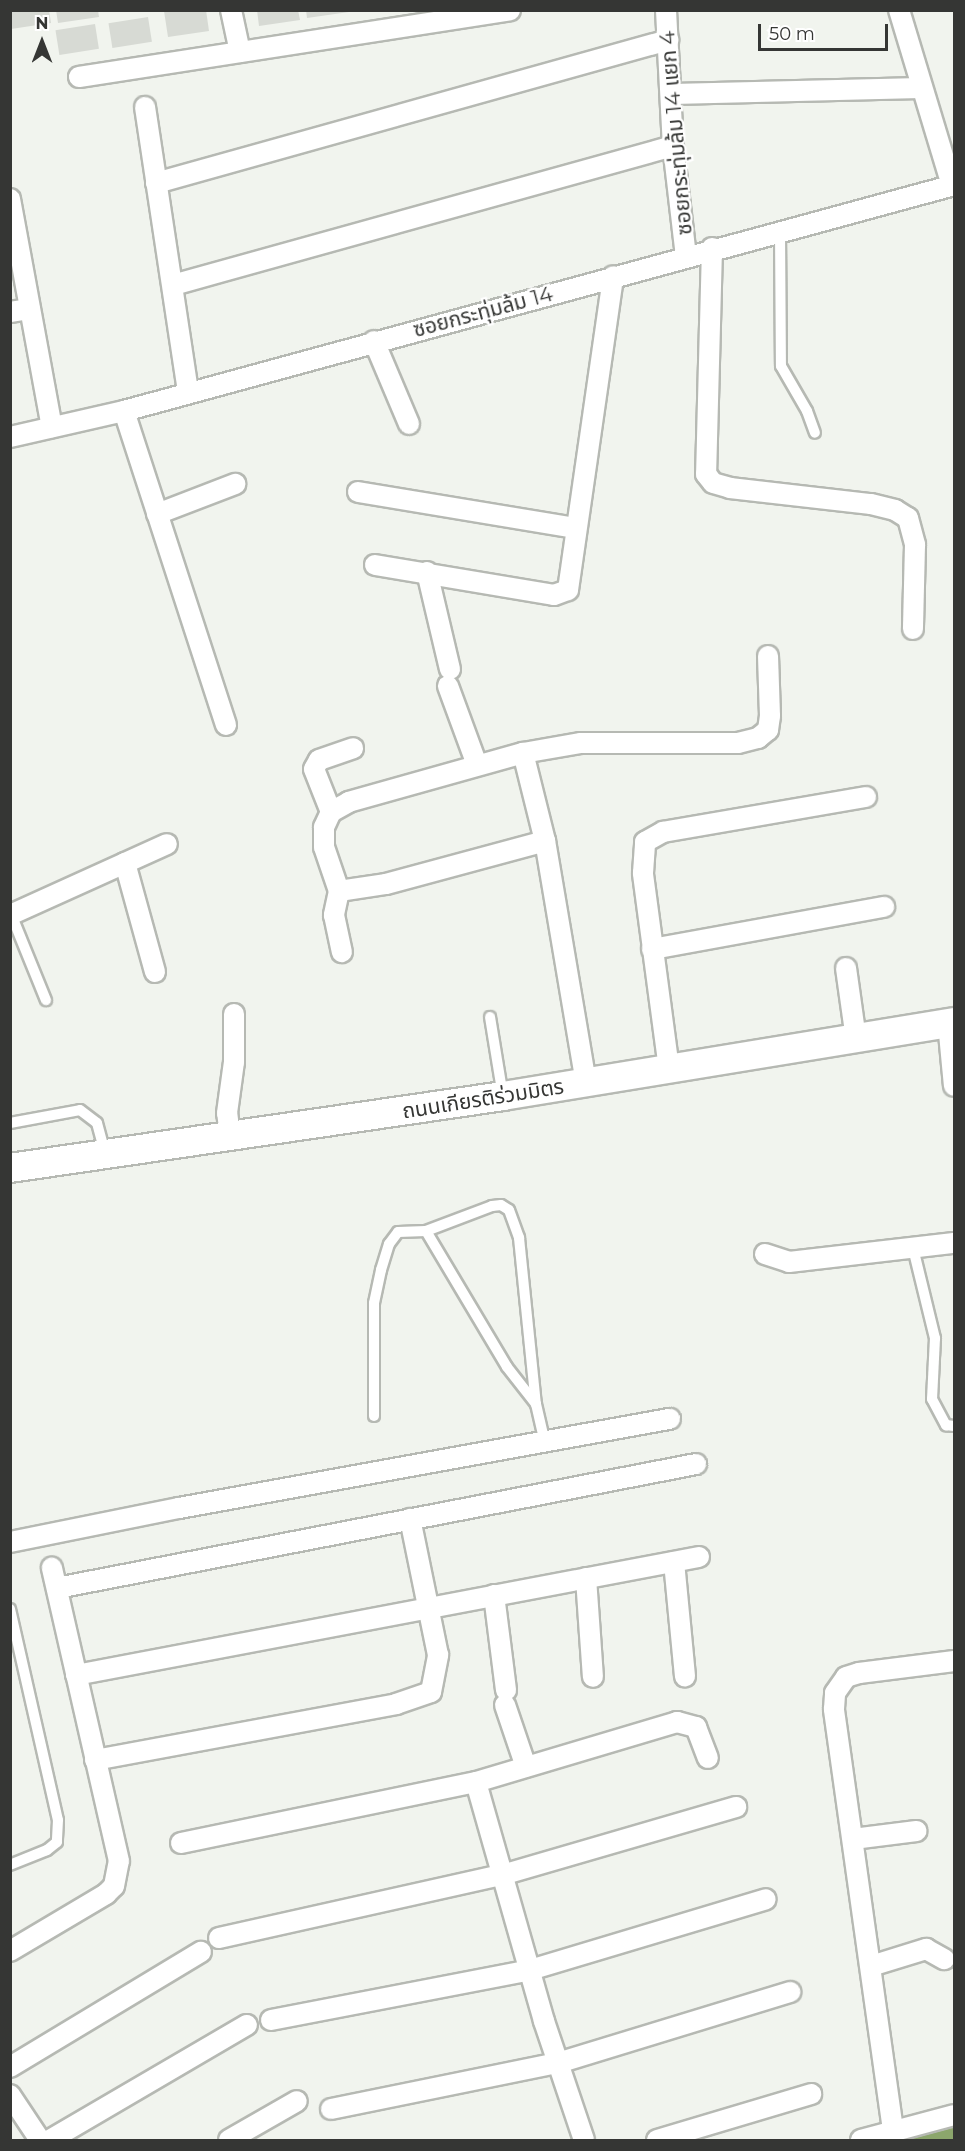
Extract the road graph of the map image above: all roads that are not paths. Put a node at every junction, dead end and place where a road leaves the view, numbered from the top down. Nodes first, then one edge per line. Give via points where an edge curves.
1 (231, 10) edge
2 (510, 10) edge
3 (666, 10) edge
4 (899, 10) edge
5 (668, 40) junction
6 (240, 52) junction
7 (79, 77) dead end
8 (921, 88) junction
9 (672, 94) junction
10 (145, 106) dead end
11 (673, 146) junction
12 (156, 183) junction
13 (953, 185) edge
14 (10, 198) edge
15 (780, 231) junction
16 (712, 248) junction
17 (686, 256) junction
18 (613, 276) junction
19 (173, 285) junction
20 (30, 309) junction
21 (10, 312) edge
22 (375, 341) junction
23 (188, 392) junction
24 (124, 411) junction
25 (408, 424) dead end
26 (52, 427) junction
27 (815, 433) dead end
28 (10, 437) edge
29 (235, 484) dead end
30 (358, 492) dead end
31 (156, 514) junction
32 (576, 528) junction
33 (375, 565) dead end
34 (427, 572) junction
35 (913, 629) dead end
36 (768, 656) dead end
37 (226, 725) dead end
38 (353, 748) dead end
39 (523, 753) junction
40 (477, 765) junction
41 (866, 797) dead end
42 (331, 812) junction
43 (545, 841) junction
44 (167, 844) dead end
45 (125, 863) junction
46 (339, 891) junction
47 (884, 907) dead end
48 (11, 915) edge
49 (652, 949) junction
50 (342, 952) dead end
51 (846, 968) dead end
52 (155, 972) dead end
53 (46, 1000) dead end
54 (234, 1014) dead end
55 (490, 1017) dead end
56 (951, 1023) edge
57 (856, 1039) junction
58 (669, 1070) junction
59 (586, 1083) junction
60 (954, 1086) edge
61 (503, 1096) junction
62 (10, 1123) edge
63 (230, 1136) junction
64 (105, 1153) junction
65 (10, 1168) edge
66 (426, 1231) junction
67 (954, 1243) edge
68 (913, 1248) junction
69 (765, 1254) dead end
70 (536, 1404) junction
71 (374, 1416) dead end
72 (670, 1419) dead end
73 (954, 1426) edge
74 (545, 1442) junction
75 (696, 1464) dead end
76 (410, 1519) junction
77 (10, 1542) edge
78 (699, 1557) dead end
79 (674, 1562) junction
80 (52, 1568) dead end
81 (586, 1578) junction
82 (57, 1588) junction
83 (494, 1595) junction
84 (430, 1607) junction
85 (10, 1610) edge
86 (954, 1661) edge
87 (76, 1675) junction
88 (686, 1676) dead end
89 (593, 1677) dead end
90 (708, 1758) dead end
91 (95, 1760) junction
92 (526, 1767) junction
93 (476, 1782) junction
94 (736, 1807) dead end
95 (916, 1831) dead end
96 (853, 1839) junction
97 (181, 1843) dead end
98 (10, 1865) edge
99 (502, 1875) junction
100 (766, 1899) dead end
101 (219, 1938) dead end
102 (10, 1951) edge
103 (201, 1952) dead end
104 (944, 1959) dead end
105 (871, 1966) junction
106 (530, 1970) junction
107 (790, 1992) dead end
108 (271, 2020) dead end
109 (247, 2025) dead end
110 (558, 2063) junction
111 (10, 2067) edge
112 (811, 2094) dead end
113 (10, 2095) edge
114 (297, 2102) dead end
115 (331, 2109) dead end
116 (954, 2115) edge
117 (893, 2130) junction
118 (40, 2140) edge
119 (50, 2140) edge
120 (230, 2140) edge
121 (584, 2140) edge
122 (657, 2140) edge
123 (861, 2140) edge

1 - 6 street
2 - 6 street
3 - 5 street, ซอยกระทุ่มล้ม 14 แยก 4
4 - 8 street
5 - 9 street, ซอยกระทุ่มล้ม 14 แยก 4
5 - 12 street
6 - 7 street
8 - 9 street
8 - 13 street
9 - 11 street, ซอยกระทุ่มล้ม 14 แยก 4
10 - 12 street
11 - 17 street, ซอยกระทุ่มล้ม 14 แยก 4
11 - 19 street
12 - 19 street
13 - 15 street, ซอยกระทุ่มล้ม 14
14 - 20 street
15 - 16 street, ซอยกระทุ่มล้ม 14
15 - 27 lane via 781,366
16 - 17 street, ซอยกระทุ่มล้ม 14
16 - 35 street via 706,474 713,483 730,488 871,504 908,518 915,545
17 - 18 street, ซอยกระทุ่มล้ม 14
18 - 22 street, ซอยกระทุ่มล้ม 14
18 - 32 street
19 - 23 street
20 - 21 street
20 - 26 street
22 - 23 street, ซอยกระทุ่มล้ม 14
22 - 25 street
23 - 24 street, ซอยกระทุ่มล้ม 14
24 - 26 street, ซอยกระทุ่มล้ม 14
24 - 31 street
26 - 28 street, ซอยกระทุ่มล้ม 14
29 - 31 street
30 - 32 street
31 - 37 street
32 - 34 street via 570,580 563,594
33 - 34 street
34 - 40 street via 449,678
36 - 39 street via 771,716 768,730 758,738 730,743 580,743
38 - 42 street via 319,760 314,769
39 - 40 street
39 - 43 street
40 - 42 street via 391,788
41 - 49 street via 652,836 645,842 642,854
42 - 46 street via 324,827 324,847
43 - 46 street via 386,884
43 - 59 street
44 - 45 street
45 - 48 street
45 - 52 street
46 - 50 street via 334,915
47 - 49 street
48 - 53 lane
49 - 58 street
51 - 57 street
54 - 63 street via 236,1041 227,1113
55 - 61 lane
56 - 57 street, ถนนเกียรติร่วมมิตร
56 - 60 street
57 - 58 street, ถนนเกียรติร่วมมิตร
58 - 59 street, ถนนเกียรติร่วมมิตร
59 - 61 street, ถนนเกียรติร่วมมิตร
61 - 63 street, ถนนเกียรติร่วมมิตร
62 - 64 lane via 80,1110 97,1124
63 - 64 street, ถนนเกียรติร่วมมิตร
64 - 65 street, ถนนเกียรติร่วมมิตร
66 - 70 lane via 507,1367
66 - 70 lane via 492,1206 501,1205 509,1210 519,1238
66 - 71 lane via 398,1232 389,1244 381,1270 375,1303
67 - 68 street
68 - 69 street via 789,1262
68 - 73 lane via 935,1338 932,1399 946,1425
70 - 74 lane
72 - 74 street
74 - 77 street
75 - 76 street
76 - 82 street
76 - 84 street
78 - 79 street
79 - 81 street
79 - 88 street
80 - 82 street
81 - 83 street
81 - 89 street
82 - 87 street
83 - 84 street
83 - 92 street via 505,1698
84 - 87 street
84 - 91 street via 437,1674 435,1685 426,1695 355,1712
85 - 98 lane via 58,1820 57,1842
86 - 96 street via 859,1673 846,1677 835,1693
87 - 91 street
90 - 92 street via 696,1727 677,1722
91 - 102 street via 115,1831 119,1861 114,1886
92 - 93 street
93 - 97 street
93 - 99 street
94 - 99 street
95 - 96 street
96 - 105 street
99 - 101 street
99 - 106 street
100 - 106 street
103 - 111 street
104 - 105 street via 926,1949
105 - 117 street
106 - 108 street
106 - 110 street
107 - 110 street
109 - 119 street
110 - 115 street
110 - 121 street
112 - 122 street
113 - 118 street
114 - 120 street
116 - 117 street
117 - 123 street

